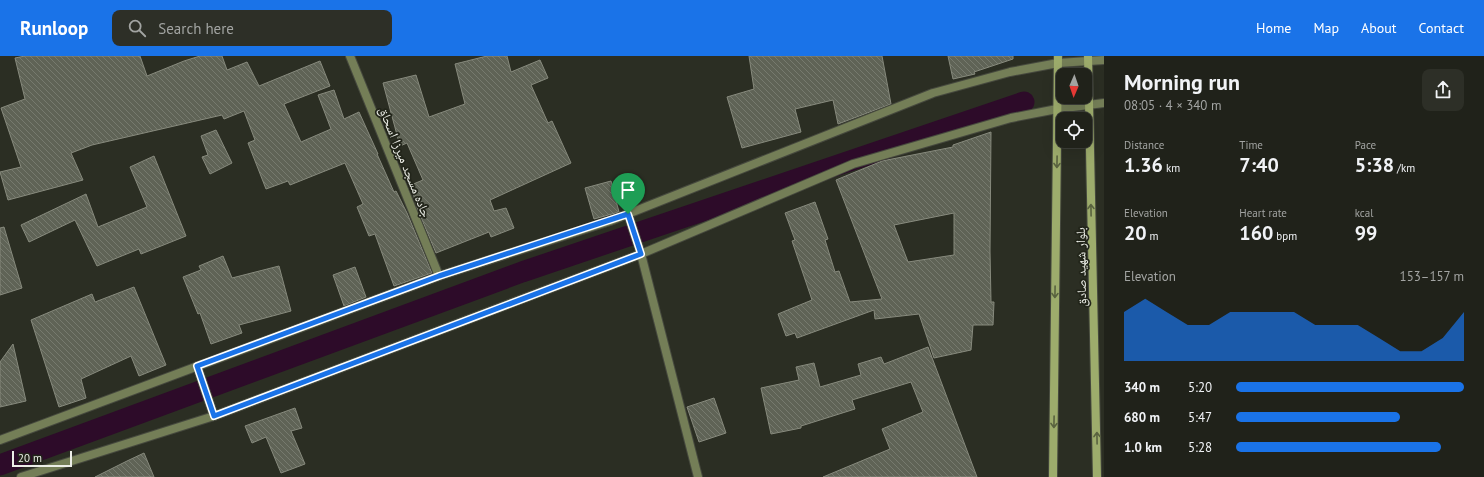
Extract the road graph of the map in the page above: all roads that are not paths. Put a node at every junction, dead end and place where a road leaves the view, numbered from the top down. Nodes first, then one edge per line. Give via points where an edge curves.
1 (350, 56) edge
2 (1088, 59) edge
3 (1058, 60) edge
4 (1104, 60) edge
5 (1104, 103) edge
6 (1089, 104) joint
7 (1092, 104) edge
8 (1057, 109) junction
9 (630, 218) junction
10 (640, 251) junction
11 (439, 276) junction
12 (197, 366) junction
13 (214, 416) junction
14 (0, 440) edge
15 (21, 477) edge
16 (698, 477) edge
17 (1053, 477) edge
18 (1097, 477) edge

1 - 11 street, جاده مسجد ميرزا اسحاق
2 - 3 street
2 - 4 street
3 - 8 main road, بلوار شهید صادق
3 - 9 street via 933,93
5 - 7 street
6 - 8 street
18 -> 6 main road, بلوار شهید صادق
8 - 10 street via 1011,118 853,164
8 -> 17 main road, بلوار شهید صادق
9 - 10 street
9 - 11 street
10 - 13 street
10 - 16 street
11 - 12 street
12 - 13 street
12 - 14 street
13 - 15 street

